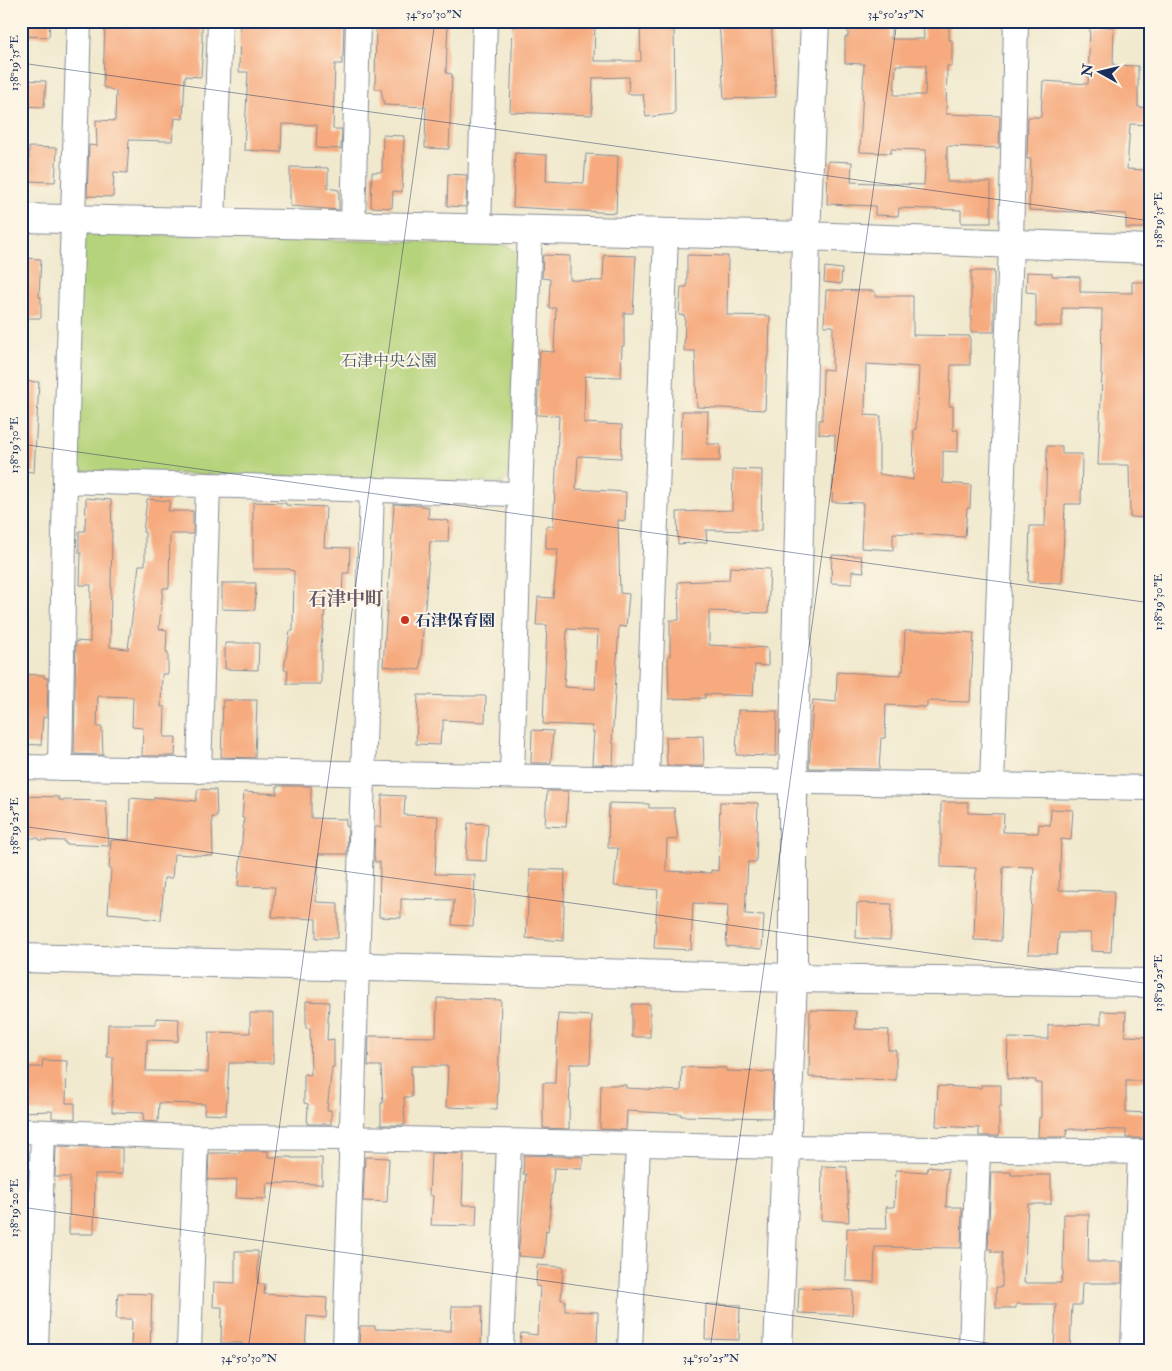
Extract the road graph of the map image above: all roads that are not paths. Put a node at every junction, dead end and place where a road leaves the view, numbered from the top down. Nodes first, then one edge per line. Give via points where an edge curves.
1 (79, 21) edge
2 (220, 21) edge
3 (358, 21) edge
4 (484, 21) edge
5 (815, 21) edge
6 (1016, 21) edge
7 (21, 218) edge
8 (73, 220) junction
9 (213, 223) junction
10 (353, 226) junction
11 (478, 229) junction
12 (530, 230) junction
13 (666, 233) junction
14 (806, 236) junction
15 (1011, 244) junction
16 (1151, 249) edge
17 (65, 481) junction
18 (208, 485) junction
19 (372, 490) junction
20 (520, 494) junction
21 (21, 766) edge
22 (60, 768) junction
23 (199, 771) junction
24 (363, 774) junction
25 (512, 776) junction
26 (647, 779) junction
27 (793, 782) junction
28 (992, 784) junction
29 (1151, 788) edge
30 (21, 958) edge
31 (357, 967) junction
32 (793, 978) junction
33 (1151, 983) edge
34 (32, 1131) edge
35 (196, 1137) junction
36 (352, 1138) junction
37 (509, 1142) junction
38 (638, 1144) junction
39 (786, 1148) junction
40 (978, 1150) junction
41 (1145, 1152) edge
42 (36, 1350) edge
43 (189, 1350) edge
44 (344, 1350) edge
45 (501, 1350) edge
46 (630, 1350) edge
47 (778, 1350) edge
48 (971, 1350) edge
49 (1133, 1350) edge

1 - 8 street
2 - 9 street
3 - 10 street
4 - 11 street
5 - 14 street
6 - 15 street
7 - 8 street
8 - 9 street
8 - 17 street
9 - 10 street
10 - 11 street
11 - 12 street
12 - 13 street
12 - 20 street
13 - 14 street
13 - 26 street
14 - 15 street
14 - 27 street
15 - 16 street
15 - 28 street
17 - 18 street
17 - 22 street
18 - 19 street
18 - 23 street
19 - 20 street
19 - 24 street
20 - 25 street
21 - 22 street
22 - 23 street
23 - 24 street
24 - 25 street
24 - 31 street
25 - 26 street
26 - 27 street
27 - 28 street
27 - 32 street
28 - 29 street
30 - 31 street
31 - 32 street
31 - 36 street
32 - 33 street
32 - 39 street
34 - 35 street
34 - 42 street
35 - 36 street
35 - 43 street
36 - 37 street
36 - 44 street
37 - 38 street
37 - 45 street
38 - 39 street
38 - 46 street
39 - 40 street
39 - 47 street
40 - 41 street
40 - 48 street
41 - 49 street

